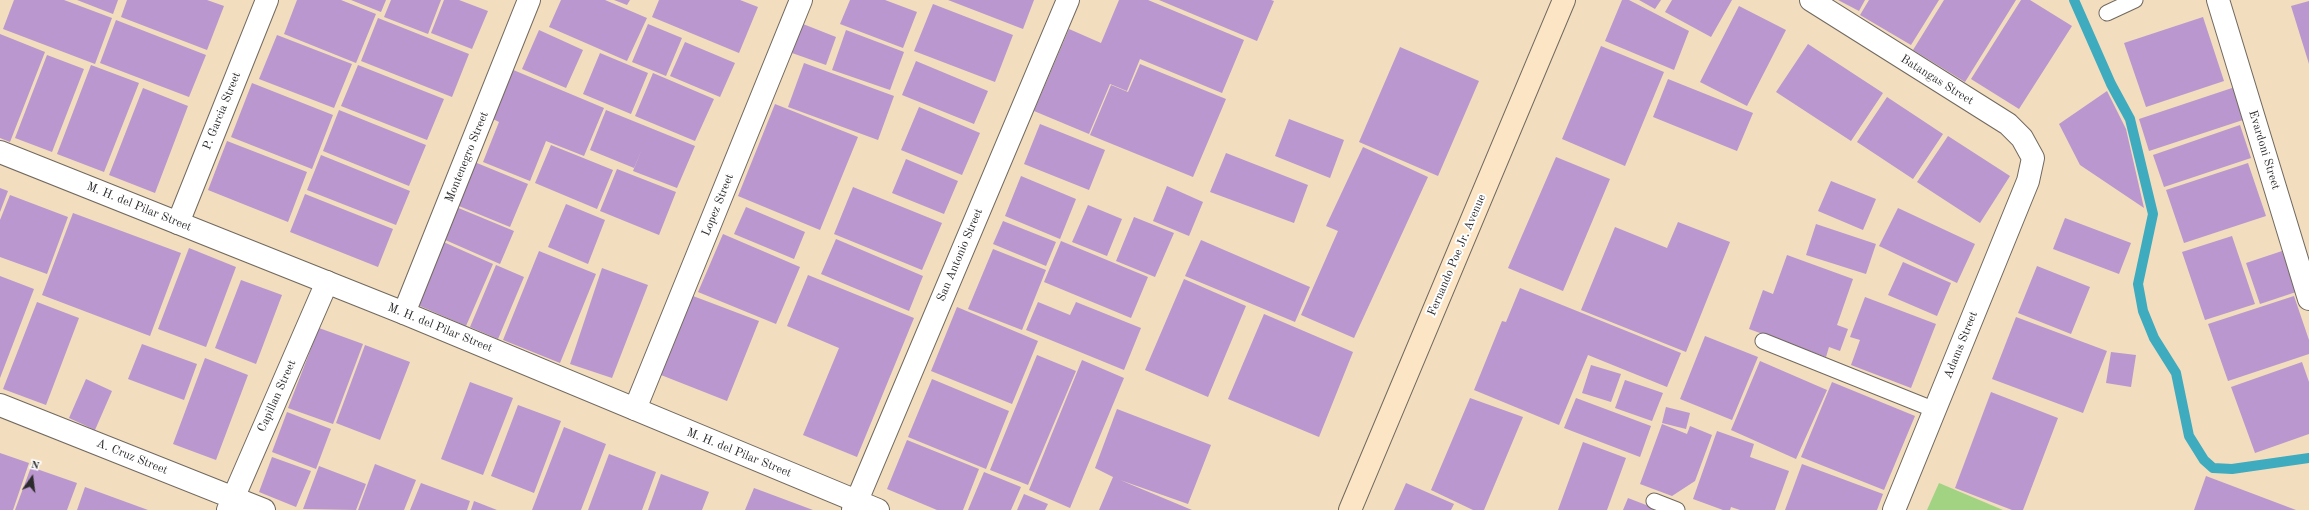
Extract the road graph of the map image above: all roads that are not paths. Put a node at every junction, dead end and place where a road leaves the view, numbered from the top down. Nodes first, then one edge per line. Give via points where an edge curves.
1 (267, 0) edge
2 (529, 0) edge
3 (801, 0) edge
4 (1068, 0) edge
5 (1564, 0) edge
6 (1811, 0) edge
7 (2135, 0) edge
8 (2218, 0) edge
9 (2107, 12) dead end
10 (0, 152) edge
11 (2028, 181) joint
12 (178, 223) junction
13 (326, 282) junction
14 (2309, 299) edge
15 (404, 313) junction
16 (1763, 341) dead end
17 (0, 405) edge
18 (635, 409) junction
19 (1935, 410) junction
20 (1654, 501) dead end
21 (230, 504) edge
22 (855, 506) edge
23 (264, 510) edge
24 (878, 510) edge
25 (1350, 510) edge
26 (1677, 510) edge
27 (1894, 510) edge

1 - 12 street, P. Garcia Street
2 - 15 street, Montenegro Street
3 - 18 street, Lopez Street
4 - 22 street, San Antonio Street
5 - 25 main road, Fernando Poe Jr. Avenue
6 - 11 street, Batangas Street via 2008,124 2022,138 2033,158
7 - 9 lane
8 - 14 street, Evardoni Street
10 - 12 street, M. H. del Pilar Street
11 - 19 street, Adams Street
12 - 13 street, M. H. del Pilar Street
13 - 15 street, M. H. del Pilar Street
13 - 21 street, Capillan Street
15 - 18 street, M. H. del Pilar Street
16 - 19 lane
17 - 21 street, A. Cruz Street
18 - 22 street, M. H. del Pilar Street
19 - 27 street, Adams Street
20 - 26 lane
21 - 23 street, A. Cruz Street
22 - 24 street, M. H. del Pilar Street

